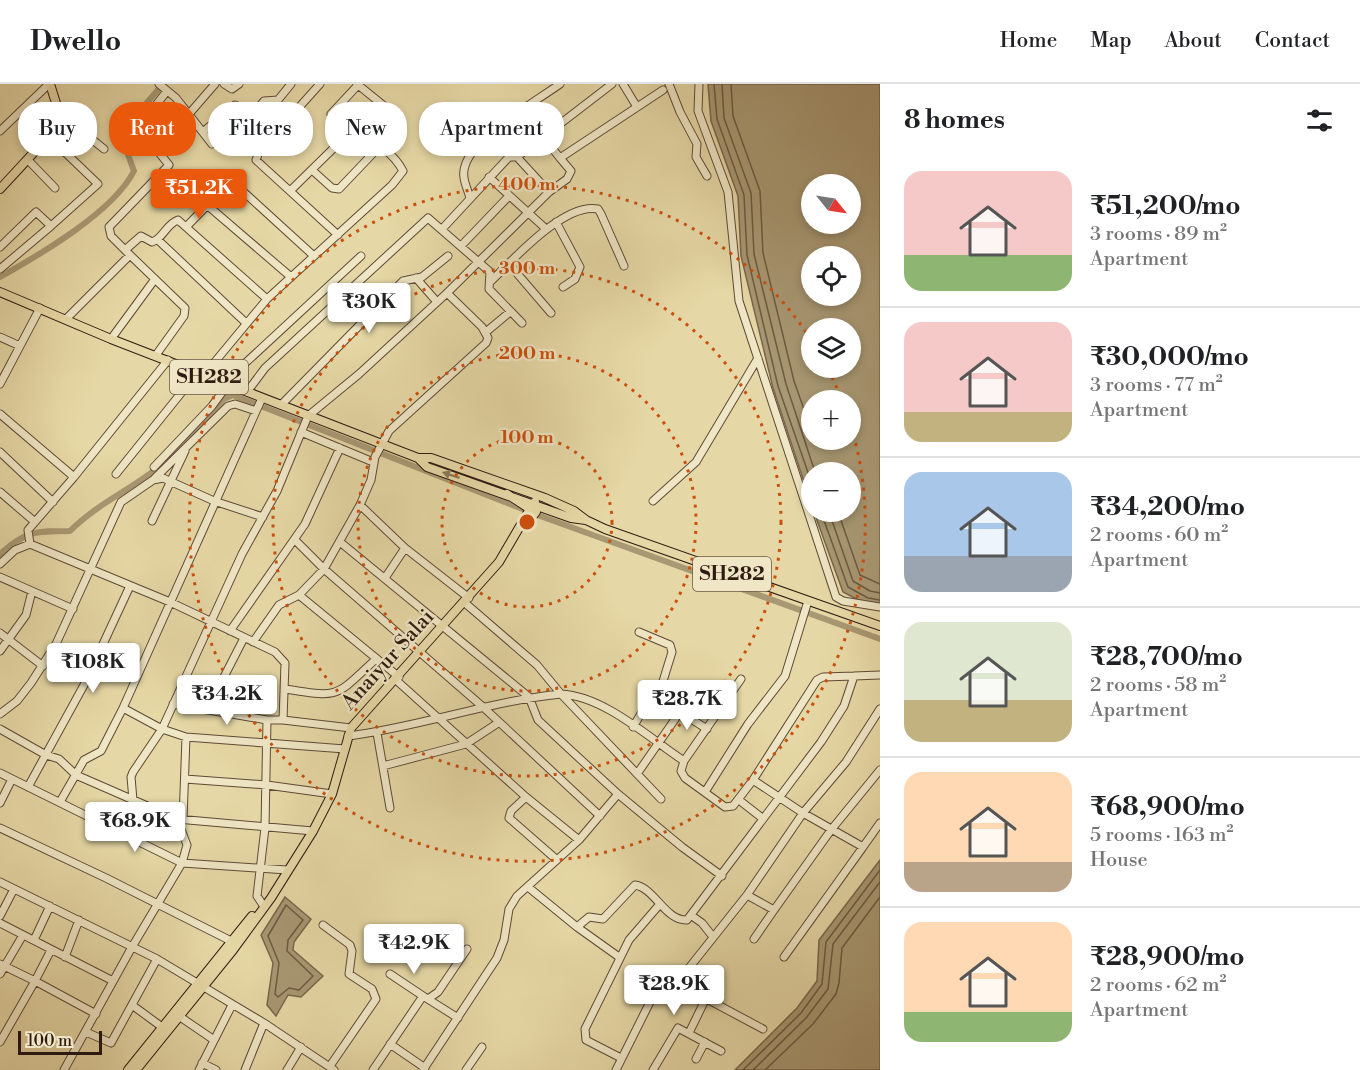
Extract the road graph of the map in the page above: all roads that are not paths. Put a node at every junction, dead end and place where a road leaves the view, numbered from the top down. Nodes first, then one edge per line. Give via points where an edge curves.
1 (50, 84) edge
2 (215, 84) edge
3 (224, 84) edge
4 (238, 84) edge
5 (291, 84) edge
6 (320, 84) edge
7 (358, 84) edge
8 (560, 84) edge
9 (612, 84) edge
10 (623, 84) edge
11 (669, 84) edge
12 (699, 84) edge
13 (162, 87) edge
14 (663, 90) dead end
15 (57, 102) edge
16 (157, 102) edge
17 (177, 102) edge
18 (342, 102) edge
19 (380, 102) edge
20 (196, 106) edge
21 (637, 107) junction
22 (564, 121) edge
23 (196, 123) edge
24 (0, 131) edge
25 (203, 132) junction
26 (208, 139) edge
27 (97, 143) edge
28 (104, 149) dead end
29 (32, 156) edge
30 (69, 156) edge
31 (163, 156) edge
32 (326, 156) edge
33 (370, 156) edge
34 (392, 156) edge
35 (517, 157) joint
36 (560, 158) joint
37 (28, 160) junction
38 (312, 170) junction
39 (707, 176) dead end
40 (489, 177) junction
41 (55, 188) dead end
42 (0, 189) edge
43 (290, 191) junction
44 (549, 192) junction
45 (509, 196) junction
46 (470, 198) junction
47 (207, 205) junction
48 (527, 214) junction
49 (556, 222) junction
50 (51, 226) junction
51 (187, 226) junction
52 (443, 228) junction
53 (545, 228) junction
54 (338, 235) junction
55 (158, 240) junction
56 (461, 246) junction
57 (0, 247) edge
58 (128, 253) junction
59 (314, 256) junction
60 (361, 256) dead end
61 (448, 256) dead end
62 (478, 262) junction
63 (509, 264) junction
64 (624, 266) dead end
65 (0, 269) edge
66 (291, 277) junction
67 (416, 278) junction
68 (154, 279) junction
69 (489, 283) junction
70 (563, 287) dead end
71 (1, 292) edge
72 (447, 293) junction
73 (267, 299) junction
74 (437, 302) junction
75 (40, 308) junction
76 (510, 312) junction
77 (551, 313) dead end
78 (66, 319) junction
79 (246, 323) junction
80 (522, 323) dead end
81 (486, 332) junction
82 (0, 337) edge
83 (111, 339) junction
84 (20, 346) junction
85 (156, 355) junction
86 (758, 358) junction
87 (168, 360) junction
88 (201, 374) junction
89 (0, 384) edge
90 (228, 385) junction
91 (247, 392) junction
92 (262, 398) junction
93 (281, 405) junction
94 (256, 410) junction
95 (0, 414) edge
96 (308, 417) junction
97 (301, 432) junction
98 (188, 446) junction
99 (380, 447) junction
100 (340, 448) junction
101 (0, 452) edge
102 (374, 459) junction
103 (154, 467) dead end
104 (116, 474) dead end
105 (74, 477) junction
106 (153, 480) junction
107 (171, 481) junction
108 (486, 482) junction
109 (0, 492) edge
110 (533, 494) junction
111 (545, 498) junction
112 (52, 501) junction
113 (214, 501) junction
114 (653, 501) dead end
115 (360, 505) junction
116 (533, 511) junction
117 (263, 517) junction
118 (586, 520) junction
119 (152, 521) dead end
120 (35, 522) junction
121 (295, 540) junction
122 (340, 542) junction
123 (30, 543) junction
124 (405, 548) junction
125 (0, 564) edge
126 (324, 569) junction
127 (91, 570) junction
128 (0, 578) edge
129 (385, 578) junction
130 (130, 586) junction
131 (32, 591) junction
132 (298, 595) junction
133 (467, 601) junction
134 (808, 601) junction
135 (170, 602) junction
136 (880, 607) edge
137 (73, 609) junction
138 (211, 622) junction
139 (444, 626) junction
140 (880, 626) edge
141 (230, 631) junction
142 (639, 632) dead end
143 (0, 633) edge
144 (244, 638) junction
145 (9, 640) junction
146 (253, 642) junction
147 (0, 651) edge
148 (420, 652) junction
149 (376, 659) junction
150 (43, 666) junction
151 (880, 675) edge
152 (854, 676) junction
153 (398, 678) junction
154 (741, 679) dead end
155 (690, 687) dead end
156 (285, 689) junction
157 (561, 694) junction
158 (529, 697) junction
159 (173, 704) junction
160 (483, 707) junction
161 (123, 708) junction
162 (880, 709) edge
163 (207, 710) junction
164 (680, 712) junction
165 (0, 714) edge
166 (440, 719) junction
167 (267, 720) junction
168 (283, 720) junction
169 (498, 723) junction
170 (633, 727) junction
171 (0, 729) edge
172 (162, 729) junction
173 (707, 729) junction
174 (349, 732) junction
175 (377, 732) junction
176 (186, 737) junction
177 (268, 743) junction
178 (466, 744) junction
179 (658, 744) junction
180 (345, 749) junction
181 (46, 755) junction
182 (684, 761) junction
183 (383, 766) junction
184 (880, 770) edge
185 (0, 773) edge
186 (637, 774) junction
187 (76, 776) junction
188 (12, 779) junction
189 (185, 779) junction
190 (753, 780) junction
191 (267, 785) junction
192 (28, 787) junction
193 (705, 792) junction
194 (332, 794) junction
195 (618, 794) junction
196 (778, 796) junction
197 (526, 797) junction
198 (661, 799) dead end
199 (133, 800) junction
200 (739, 800) junction
201 (60, 802) junction
202 (0, 803) edge
203 (390, 808) dead end
204 (803, 813) junction
205 (600, 816) junction
206 (762, 818) junction
207 (180, 820) junction
208 (880, 823) edge
209 (0, 828) edge
210 (265, 828) junction
211 (831, 830) junction
212 (313, 831) junction
213 (579, 840) junction
214 (863, 847) junction
215 (557, 860) junction
216 (182, 862) junction
217 (260, 869) junction
218 (287, 870) junction
219 (722, 876) junction
220 (0, 882) edge
221 (528, 887) junction
222 (14, 889) junction
223 (274, 890) junction
224 (747, 895) junction
225 (159, 904) junction
226 (660, 904) junction
227 (262, 905) junction
228 (50, 906) junction
229 (774, 910) junction
230 (0, 916) edge
231 (692, 916) junction
232 (79, 920) junction
233 (0, 923) edge
234 (323, 925) dead end
235 (577, 927) junction
236 (23, 935) junction
237 (713, 937) junction
238 (754, 939) dead end
239 (34, 940) junction
240 (234, 943) junction
241 (132, 947) junction
242 (467, 949) dead end
243 (51, 950) junction
244 (65, 957) junction
245 (619, 957) junction
246 (784, 957) dead end
247 (157, 959) junction
248 (2, 965) edge
249 (0, 974) edge
250 (390, 974) dead end
251 (35, 981) junction
252 (113, 981) junction
253 (201, 983) junction
254 (678, 983) junction
255 (426, 998) junction
256 (706, 998) junction
257 (132, 1005) junction
258 (232, 1005) junction
259 (96, 1014) junction
260 (176, 1014) junction
261 (458, 1018) junction
262 (264, 1023) junction
263 (162, 1027) junction
264 (763, 1029) dead end
265 (86, 1032) junction
266 (689, 1034) junction
267 (214, 1040) junction
268 (0, 1042) edge
269 (705, 1042) junction
270 (390, 1044) junction
271 (301, 1047) junction
272 (482, 1047) dead end
273 (721, 1051) dead end
274 (621, 1059) junction
275 (696, 1059) dead end
276 (201, 1066) edge
277 (332, 1068) edge
278 (140, 1069) edge
279 (424, 1069) edge
280 (64, 1070) edge
281 (128, 1070) edge
282 (216, 1070) edge
283 (244, 1070) edge
284 (287, 1070) edge
285 (373, 1070) edge
286 (466, 1070) edge
287 (616, 1070) edge
288 (653, 1070) edge

1 - 15 main road
1 - 24 street
2 - 20 street
3 - 4 street via 232,89
5 - 25 street via 278,100 264,101 253,114 238,105 232,107
6 - 43 street via 256,156 261,166
7 - 18 street
7 - 19 street
8 - 46 street via 489,135 470,156 463,175
9 - 22 street
10 - 21 street
11 - 39 street
12 - 86 street via 698,111 729,192 739,301
13 - 16 street
13 - 17 street
14 - 21 street
21 - 36 street
23 - 25 street
25 - 26 street
27 - 28 street
29 - 37 main road
30 - 50 street via 98,184
31 - 58 street via 169,165 108,230
32 - 38 street
33 - 38 street via 339,189 332,188
34 - 54 street via 403,171
35 - 40 street via 505,160
35 - 44 street
36 - 44 street via 571,174
37 - 41 street
37 - 42 main road
38 - 43 street
40 - 45 street
40 - 46 street
43 - 54 street
44 - 48 street
45 - 48 street
45 - 56 street
46 - 52 street
47 - 51 street
47 - 59 street via 223,189 236,185
47 - 66 street
48 - 53 street
48 - 62 street
49 - 53 street
49 - 64 street via 598,209
49 - 70 street via 580,267 575,279
50 - 57 street via 36,212
50 - 65 street
51 - 55 street via 176,220
51 - 73 street
52 - 56 street
52 - 91 street via 432,218 425,219 266,368
53 - 63 street
54 - 59 street
55 - 58 street via 152,242 141,236
55 - 79 street
56 - 62 street
58 - 68 street
58 - 78 street
59 - 66 street
60 - 90 street via 259,350
61 - 67 street
62 - 69 street via 492,275
62 - 72 street
63 - 69 street
63 - 77 street
66 - 73 street
67 - 74 street
67 - 93 street via 400,284
68 - 83 street
68 - 85 street via 183,304 186,312
69 - 76 street via 489,289
71 - 75 main road, SH282
72 - 74 street
72 - 81 street
73 - 79 street
74 - 96 street
75 - 78 main road, SH282
75 - 84 street
76 - 80 street
76 - 81 street
78 - 83 main road, SH282
79 - 88 street
81 - 99 street via 488,338 482,348 394,424
82 - 84 street
83 - 85 main road, SH282
84 - 89 street
85 - 87 main road, SH282
86 - 114 street via 696,462
86 - 136 street via 836,597
87 - 88 main road, SH282
87 - 105 street
88 - 90 main road, SH282
88 - 104 street
90 - 91 main road, SH282
90 - 103 street
91 - 92 main road, SH282
92 - 93 main road, SH282
92 - 94 street
93 - 96 main road, SH282
94 - 98 street via 232,404
94 - 113 street
95 - 105 street
96 - 97 street
96 - 99 main road, SH282
97 - 100 street
97 - 117 street
98 - 106 street
98 - 107 street
99 - 102 street
99 - 108 main road, SH282 via 418,458 427,467
100 - 102 street
100 - 121 street
101 - 112 street
102 - 115 street via 371,480
105 - 112 street
106 - 107 street
106 - 127 street via 118,505
107 - 113 street
107 - 119 street
108 - 110 main road, SH282
108 - 116 main road, SH282
109 - 120 street
110 - 111 main road, SH282
110 - 116 main road
111 - 116 main road, Anaiyur Salai
111 - 118 main road, SH282
112 - 120 street
113 - 117 street
113 - 135 street
115 - 122 street
115 - 124 street
116 - 118 main road, SH282
116 - 133 main road, Anaiyur Salai
117 - 138 street
118 - 134 main road, SH282
120 - 123 street via 28,530
121 - 126 street
121 - 141 street
122 - 126 street
122 - 129 street
123 - 125 street via 15,549
123 - 127 street
124 - 129 street
124 - 133 street
126 - 132 street
126 - 148 street
127 - 130 street
127 - 137 street
128 - 131 street
129 - 139 street
130 - 135 street
130 - 181 street
131 - 137 street
131 - 145 street via 26,615
132 - 146 street via 279,605
132 - 149 street
133 - 139 main road, Anaiyur Salai
133 - 157 street via 537,665
134 - 140 main road, SH282
134 - 193 street via 785,676 748,724
135 - 138 street
135 - 161 street
137 - 150 street
138 - 141 street
138 - 159 street
139 - 148 main road, Anaiyur Salai
139 - 158 street
141 - 144 street
142 - 170 street via 670,645 672,652 659,694
143 - 145 street
144 - 146 street
144 - 163 street
145 - 147 street
145 - 150 street
146 - 156 street via 283,658
148 - 153 main road, Anaiyur Salai
148 - 160 street
149 - 153 street
149 - 156 street via 336,693 325,696
150 - 165 street via 17,701
151 - 152 street
152 - 190 street via 817,680
152 - 196 street via 844,705
153 - 166 street
153 - 174 main road, Anaiyur Salai
154 - 173 street
155 - 164 street
156 - 168 street
157 - 158 street
157 - 170 street via 586,697
157 - 186 street
158 - 160 street
158 - 195 street via 538,720
159 - 163 street
159 - 172 street
160 - 166 street
160 - 169 street
161 - 172 street
161 - 187 street via 101,751 86,757
162 - 204 street via 846,762
163 - 167 street
164 - 173 street
164 - 179 street
166 - 175 street
166 - 178 street
167 - 168 street
167 - 177 street
168 - 174 street
169 - 178 street
169 - 205 street
170 - 179 street
171 - 181 street
172 - 176 street
172 - 199 street via 131,777
173 - 182 street
174 - 175 street
174 - 180 main road, Anaiyur Salai
175 - 183 street
176 - 177 street
176 - 189 street
177 - 180 street
177 - 191 street
178 - 183 street
178 - 197 street
179 - 182 street
179 - 186 street
180 - 194 main road, Anaiyur Salai
181 - 187 street via 59,759
181 - 192 street
182 - 193 street via 682,775
183 - 203 street
184 - 211 street
185 - 188 street
186 - 198 street
187 - 199 street
187 - 201 street
188 - 192 street
188 - 202 street
189 - 191 street
189 - 207 street
190 - 196 street
190 - 200 street
191 - 194 street
191 - 210 street
192 - 201 street
193 - 200 street via 728,808
194 - 212 main road, Anaiyur Salai
195 - 205 street
195 - 219 street
196 - 204 street
196 - 206 street
197 - 213 street
197 - 215 street via 509,818
199 - 207 street
200 - 206 street
201 - 216 street
204 - 211 street
204 - 224 street
205 - 213 street
206 - 219 street
207 - 210 street
207 - 216 street via 187,845
208 - 214 street
209 - 225 street
210 - 212 street
210 - 217 street
211 - 214 street
211 - 229 street
212 - 218 main road, Anaiyur Salai
213 - 215 street
214 - 246 street
215 - 221 street
216 - 217 street
216 - 225 street
217 - 218 street
217 - 227 street via 257,896
218 - 223 main road, Anaiyur Salai
219 - 231 street
220 - 222 street
221 - 235 street
221 - 261 street via 509,909 497,958
222 - 228 street
222 - 230 street
223 - 227 main road, Anaiyur Salai
223 - 240 main road, Anaiyur Salai
224 - 229 street
224 - 237 street
225 - 240 street
225 - 241 street
226 - 231 street via 678,919
226 - 235 street via 635,885 608,916 600,920 589,917
226 - 245 street
227 - 240 main road, Anaiyur Salai
228 - 232 street
228 - 239 street
229 - 238 street
231 - 237 street
232 - 241 street
232 - 244 street
233 - 236 street
234 - 277 street via 350,945 349,974 372,989 376,999
235 - 245 street
236 - 239 street
236 - 248 street
237 - 254 street
239 - 243 street
240 - 253 main road, Anaiyur Salai
241 - 247 street
241 - 252 street
242 - 255 street via 438,992
243 - 244 street
243 - 251 street
244 - 252 street
245 - 274 street via 584,1035 591,1044
247 - 253 street
247 - 257 street
248 - 249 street
248 - 251 street
250 - 255 street
251 - 259 street
251 - 268 street
252 - 259 street
253 - 258 street
253 - 260 main road, Anaiyur Salai
254 - 256 street
254 - 274 street via 665,979 659,984
255 - 261 street
255 - 270 street
256 - 264 street
256 - 266 street
257 - 263 street
257 - 265 street via 111,1044
258 - 262 street
258 - 267 street
259 - 265 street
260 - 263 main road, Anaiyur Salai
260 - 267 street
260 - 278 main road, Anaiyur Salai
261 - 279 street
262 - 271 street
262 - 283 street
263 - 281 main road, Anaiyur Salai
265 - 280 street
266 - 269 street
266 - 288 street via 675,1029
267 - 276 street
269 - 273 street
269 - 275 street
270 - 279 street
270 - 285 street
271 - 277 street
271 - 284 street
272 - 286 street
274 - 287 street
276 - 282 street

